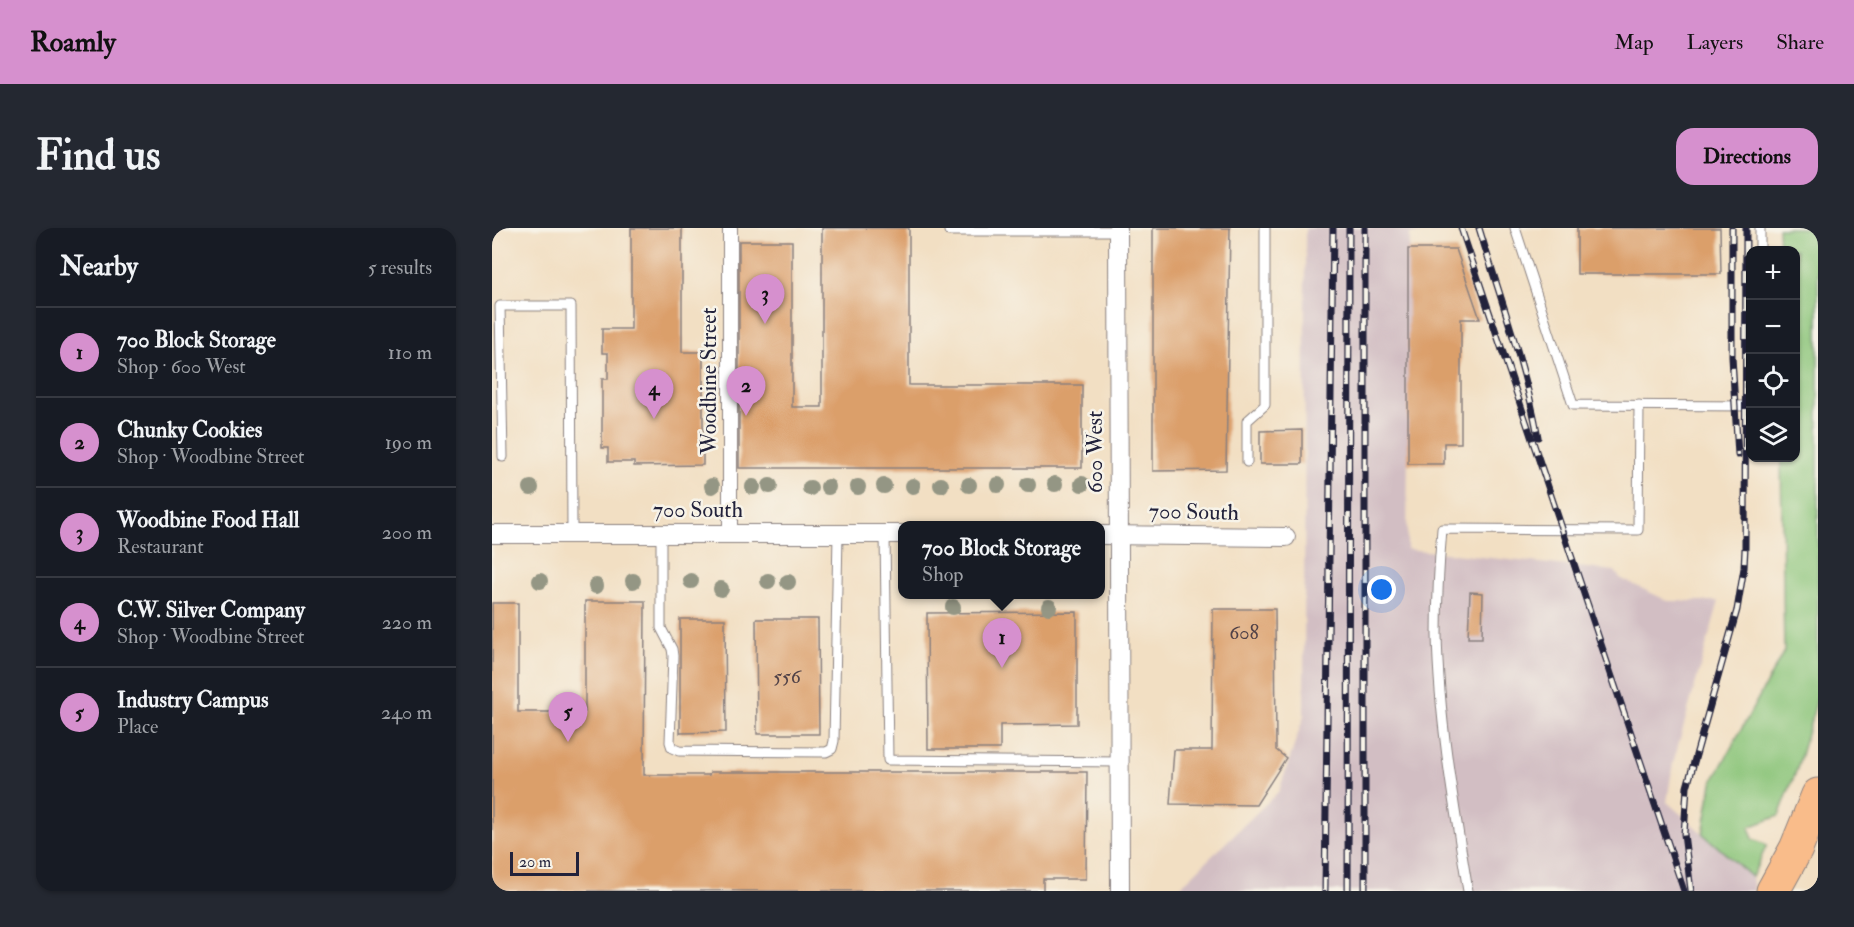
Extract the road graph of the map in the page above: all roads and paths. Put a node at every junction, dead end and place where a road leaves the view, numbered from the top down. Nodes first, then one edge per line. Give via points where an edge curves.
1 (730, 228) edge
2 (1265, 228) edge
3 (1515, 228) edge
4 (1760, 228) edge
5 (1118, 230) edge
6 (949, 231) dead end
7 (1760, 246) edge
8 (1639, 405) junction
9 (1746, 406) edge
10 (503, 457) dead end
11 (1247, 462) dead end
12 (572, 533) junction
13 (492, 534) edge
14 (661, 534) junction
15 (730, 534) junction
16 (838, 534) junction
17 (894, 534) edge
18 (1110, 535) edge
19 (1286, 537) dead end
20 (1120, 762) junction
21 (1818, 795) edge
22 (1120, 891) edge
23 (1468, 891) edge
24 (1773, 891) edge

1 - 15 street, Woodbine Street
2 - 11 lane via 1265,405 1247,421
3 - 8 lane via 1573,405
4 - 7 lane
5 - 6 lane
5 - 18 street, 600 West
8 - 9 lane
8 - 23 lane via 1638,530 1442,529 1437,618 1443,721
10 - 12 lane via 500,306 571,306
12 - 13 street, 700 South
12 - 14 street, 700 South
14 - 15 street, 700 South
14 - 16 lane via 661,628 673,656 672,748 679,752 826,752 832,749 834,741
15 - 16 street, 700 South
16 - 17 street, 700 South
17 - 20 lane via 888,760
18 - 19 street, 700 South
18 - 20 street, 600 West
20 - 22 street, 600 West
21 - 24 highway

